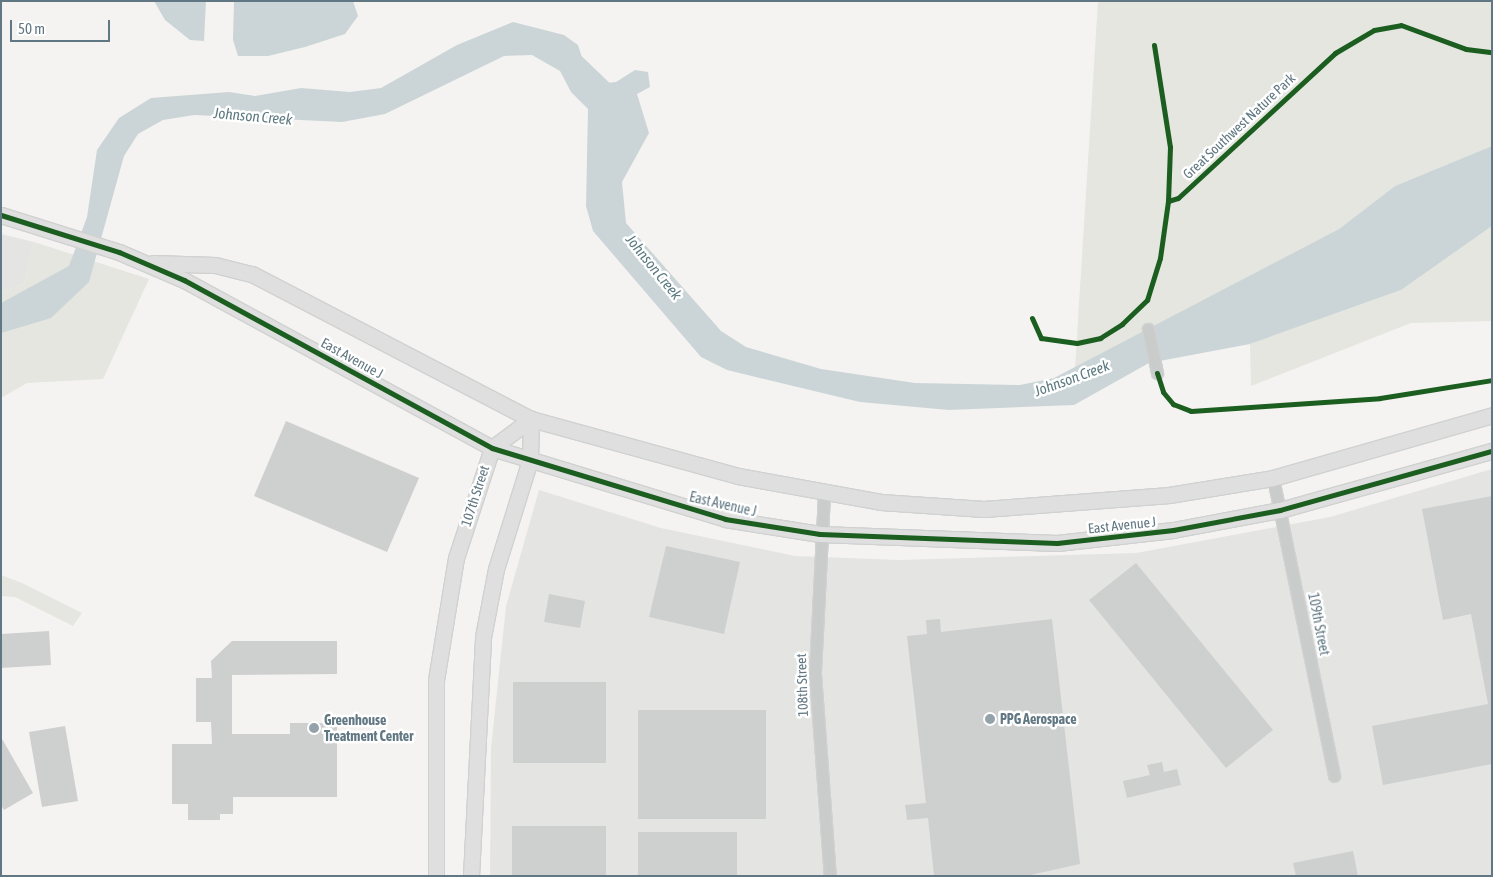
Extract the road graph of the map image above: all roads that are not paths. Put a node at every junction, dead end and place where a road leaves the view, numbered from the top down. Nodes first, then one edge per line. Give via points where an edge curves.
1 (1, 215) edge
2 (146, 263) junction
3 (1148, 329) dead end
4 (1157, 373) dead end
5 (1492, 414) edge
6 (531, 419) junction
7 (492, 448) junction
8 (1492, 451) edge
9 (530, 460) junction
10 (1273, 478) junction
11 (824, 494) junction
12 (1280, 510) junction
13 (820, 534) junction
14 (1334, 776) dead end
15 (436, 876) edge
16 (470, 876) edge
17 (830, 876) edge

1 - 2 street, East Avenue J
2 - 6 street, East Avenue J via 215,265 252,274
2 - 7 street, East Avenue J
3 - 4 street
5 - 10 street, East Avenue J
6 - 7 street, 107th Street
6 - 9 street
6 - 11 street, East Avenue J via 613,445
7 - 9 street, East Avenue J
7 - 15 street, 107th Street via 456,558 441,629 436,680
8 - 12 street, East Avenue J
9 - 13 street, East Avenue J via 725,518
9 - 16 street via 496,569 483,638
10 - 11 street, East Avenue J via 1169,496 984,509
10 - 12 street, 109th Street
11 - 13 street, 108th Street
12 - 13 street, East Avenue J via 1173,530 1057,543
12 - 14 street, 109th Street
13 - 17 street, 108th Street via 815,674

